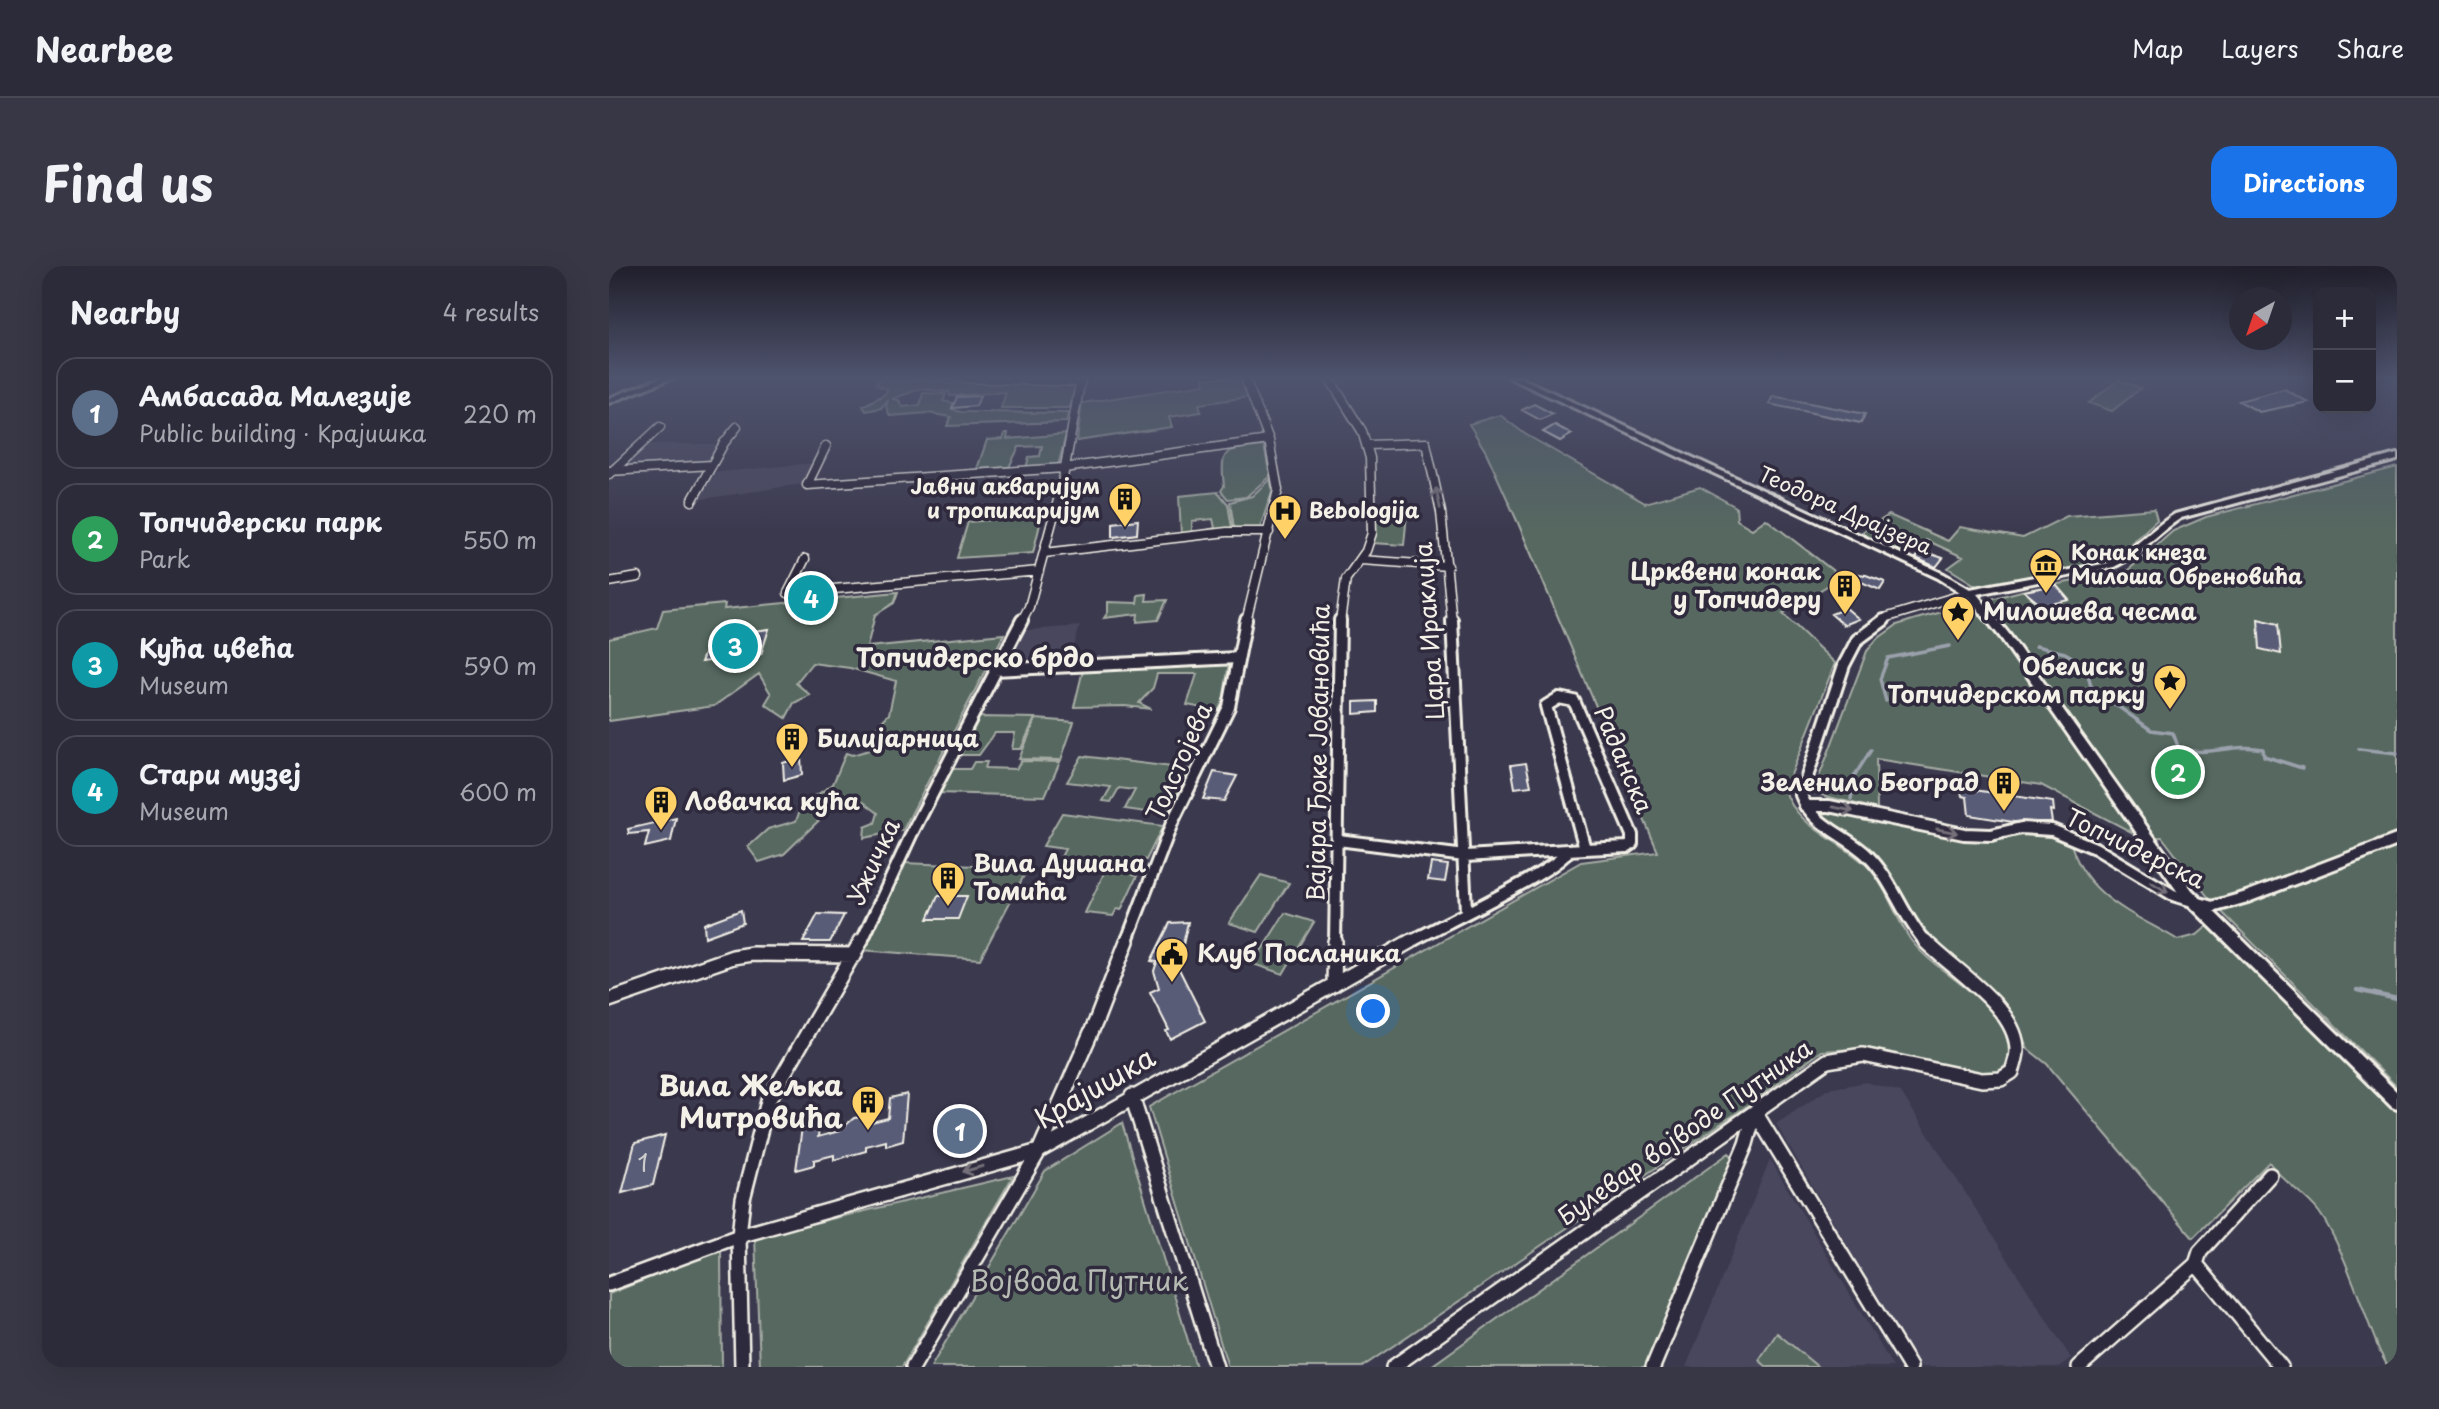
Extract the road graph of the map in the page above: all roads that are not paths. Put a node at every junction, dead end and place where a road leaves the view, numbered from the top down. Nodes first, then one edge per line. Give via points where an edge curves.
1 (658, 429) edge
2 (735, 429) edge
3 (1071, 429) edge
4 (1265, 429) edge
5 (1358, 429) edge
6 (1625, 429) edge
7 (1269, 440) junction
8 (826, 446) dead end
9 (1368, 446) junction
10 (2397, 457) edge
11 (712, 465) junction
12 (1064, 468) junction
13 (610, 472) edge
14 (692, 501) dead end
15 (1269, 532) junction
16 (1044, 553) junction
17 (805, 559) dead end
18 (1360, 560) junction
19 (1448, 566) junction
20 (1039, 571) junction
21 (638, 577) dead end
22 (609, 582) edge
23 (1969, 593) junction
24 (1237, 658) junction
25 (994, 670) junction
26 (1805, 806) junction
27 (1338, 839) junction
28 (2397, 840) edge
29 (1585, 850) junction
30 (1568, 852) junction
31 (1465, 856) junction
32 (2198, 906) junction
33 (1466, 911) junction
34 (855, 955) junction
35 (1334, 985) junction
36 (609, 1000) edge
37 (1132, 1096) junction
38 (2397, 1102) edge
39 (1755, 1112) junction
40 (1039, 1151) junction
41 (2270, 1175) dead end
42 (739, 1236) junction
43 (2196, 1264) junction
44 (609, 1284) edge
45 (742, 1367) edge
46 (913, 1367) edge
47 (1216, 1367) edge
48 (1392, 1367) edge
49 (1653, 1367) edge
50 (1910, 1367) edge
51 (2079, 1367) edge
52 (2281, 1367) edge

1 - 13 street
2 - 11 street
3 - 12 street, Ужичка
4 - 7 street, Толстојева
5 - 9 street
6 - 23 main road, Теодора Драјзера
7 - 12 street
7 - 15 street, Толстојева via 1278,491
8 - 12 street via 807,485
9 - 18 street, Вајара Ђоке Јовановића via 1372,533
19 -> 9 street, Цара Ираклија via 1426,443
10 - 23 main road via 2178,516 2111,565
11 - 13 street
11 - 14 street
12 - 16 street, Ужичка
15 - 16 street via 1227,532
15 - 24 street, Толстојева
16 - 20 street, Ужичка
17 - 20 street via 788,593
18 - 19 street
18 - 27 street, Вајара Ђоке Јовановића via 1346,579 1339,628
19 - 31 street, Цара Ираклија
20 - 25 street, Ужичка via 1029,607
21 - 22 street
23 - 26 street via 1888,617 1857,640 1801,791
23 - 32 main road, Теодора Драјзера via 2005,636
24 - 25 street
24 - 40 street, Толстојева via 1229,707 1173,823 1097,1021
25 - 34 street, Ужичка
26 -> 32 street, Топчидерска via 1829,806 1975,835 2021,828 2052,830 2095,848
26 - 39 street, Булевар војводе Путника via 1867,855 1914,930 2003,1013 2014,1031 2017,1062 2008,1077 1982,1080 1874,1056 1843,1054 1821,1062
27 - 31 street, Раданска
27 - 35 street, Вајара Ђоке Јовановића
28 - 32 street, Топчидерска via 2227,904
29 - 29 street, Раданска via 1632,844 1632,835 1574,701 1553,699 1546,706
29 - 30 street, Раданска
30 - 31 street, Раданска
30 - 33 street, Крајишка via 1540,874
31 - 33 street, Цара Ираклија
32 - 38 main road, Теодора Драјзера
33 - 35 street, Крајишка
34 - 36 street via 733,957
34 - 42 street, Ужичка via 771,1094 743,1199
35 - 37 street, Крајишка
37 - 40 street, Крајишка
37 - 47 street
39 - 48 street, Булевар војводе Путника
39 - 49 street via 1746,1144
39 - 50 street
40 -> 42 street, Крајишка
40 - 46 street, Толстојева
41 - 43 street via 2200,1252
42 - 44 street, Крајишка
42 - 45 street, Ужичка
43 - 51 street
43 - 52 street

